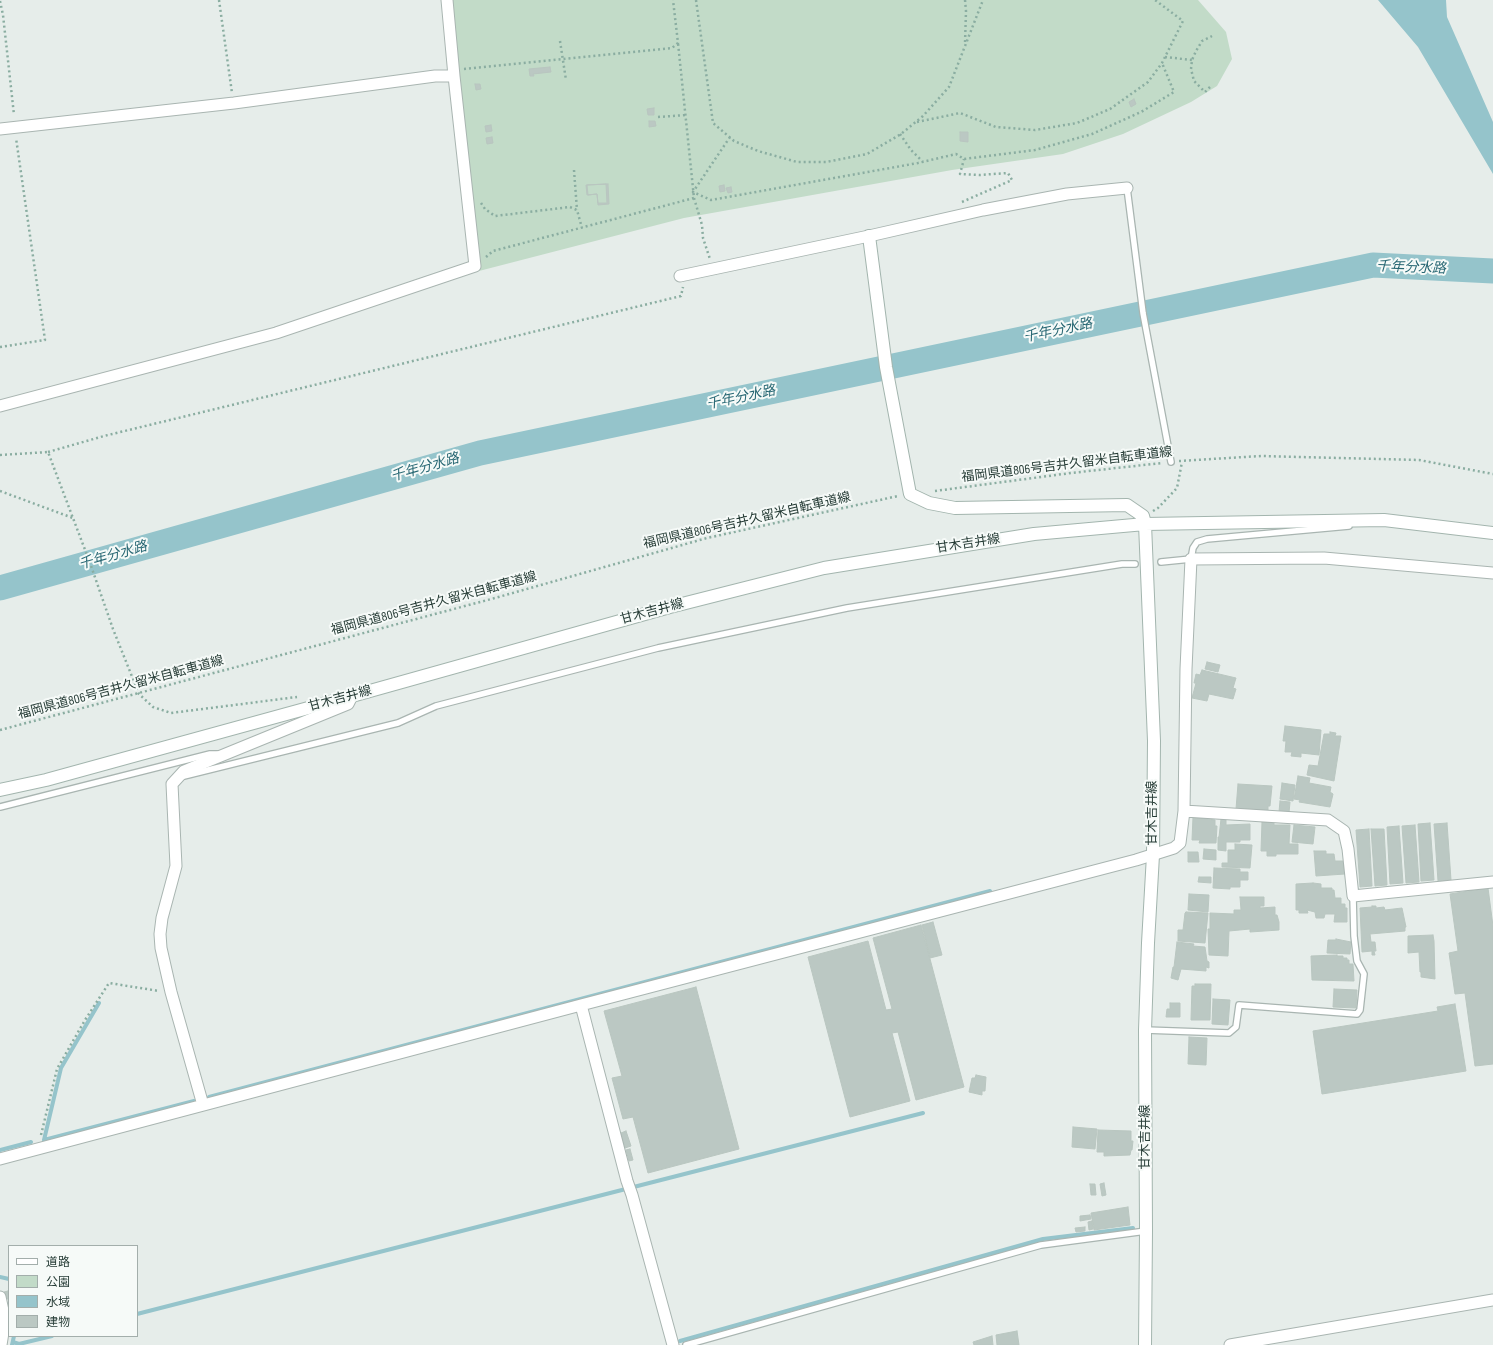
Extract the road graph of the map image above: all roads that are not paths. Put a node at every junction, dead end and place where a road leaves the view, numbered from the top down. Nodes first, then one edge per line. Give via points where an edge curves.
1 (447, 0) edge
2 (459, 73) junction
3 (0, 129) edge
4 (1127, 188) joint
5 (870, 236) junction
6 (683, 276) road end
7 (0, 406) edge
8 (1171, 462) road end
9 (1144, 520) junction
10 (1395, 522) junction
11 (1493, 533) edge
12 (1191, 559) junction
13 (1161, 562) dead end
14 (1135, 564) dead end
15 (1493, 573) edge
16 (352, 696) junction
17 (224, 754) junction
18 (178, 777) junction
19 (0, 790) edge
20 (0, 807) edge
21 (1184, 811) junction
22 (1153, 855) junction
23 (1493, 882) edge
24 (1353, 896) junction
25 (581, 1005) junction
26 (1145, 1030) junction
27 (203, 1105) junction
28 (0, 1159) edge
29 (1146, 1231) junction
30 (0, 1297) edge
31 (1493, 1300) edge
32 (0, 1345) edge
33 (673, 1345) edge
34 (686, 1345) edge
35 (1145, 1345) edge
36 (1230, 1345) edge

1 - 2 street
2 - 3 street via 234,103
2 - 7 street via 475,266 276,333
4 - 5 street via 1059,196 983,210
4 - 8 lane via 1143,313
5 - 6 street
5 - 9 main road via 886,367 910,494 929,503 955,508 1127,505
9 - 10 main road
9 - 16 main road, 甘木吉井線 via 1034,534 824,568 670,606
9 - 22 main road, 甘木吉井線 via 1154,741
10 - 11 main road
10 - 12 lane via 1208,539 1197,542
12 - 13 lane
12 - 15 street via 1324,558
12 - 21 street
14 - 18 lane via 847,608 658,648 436,706 398,723
16 - 17 street via 348,704
16 - 19 main road, 甘木吉井線 via 46,780
17 - 18 street via 184,771
17 - 20 lane via 210,754
18 - 27 street via 172,784 176,866 162,918 161,948
21 - 22 street via 1180,843 1174,848
21 - 24 street via 1328,820 1344,830
22 - 25 street
22 - 26 main road, 甘木吉井線
23 - 24 street
24 - 26 lane via 1356,955 1364,974 1360,1010 1357,1014 1239,1005 1236,1027 1229,1033
25 - 27 street
25 - 33 street
26 - 29 main road, 甘木吉井線
27 - 28 street
29 - 34 lane via 1041,1245
29 - 35 main road, 甘木吉井線
30 - 32 street via 5,1320
31 - 36 street

